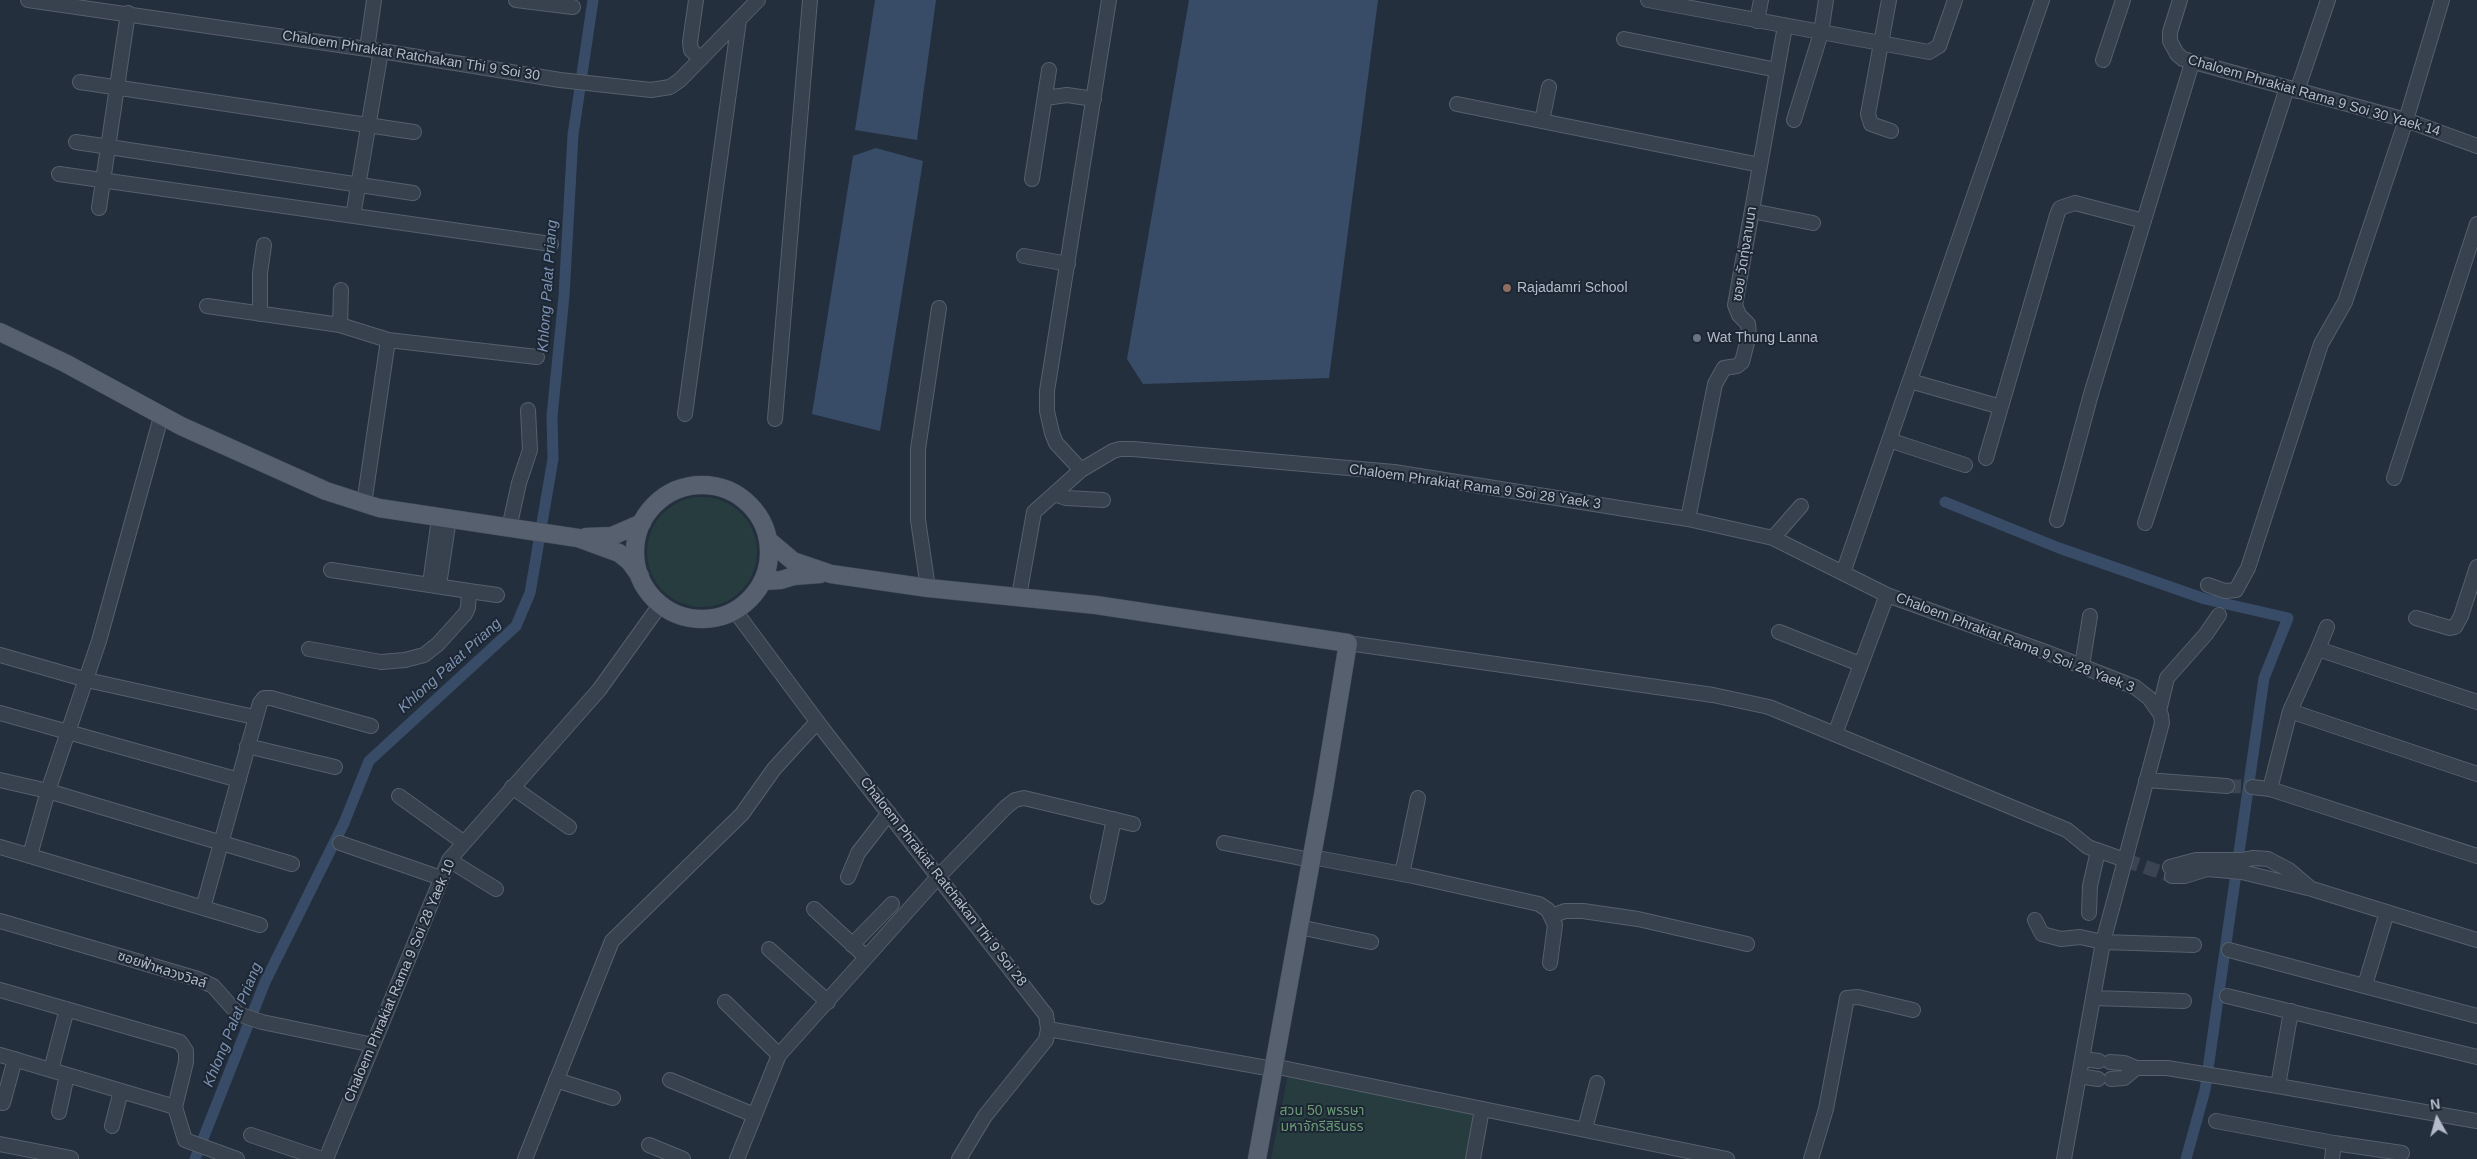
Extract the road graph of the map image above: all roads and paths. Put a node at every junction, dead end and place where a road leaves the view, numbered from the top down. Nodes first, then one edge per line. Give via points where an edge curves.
1 (28, 0) edge
2 (374, 0) edge
3 (521, 0) edge
4 (696, 0) edge
5 (758, 0) edge
6 (810, 0) edge
7 (1109, 0) edge
8 (1648, 0) edge
9 (1761, 0) edge
10 (1826, 0) edge
11 (1889, 0) edge
12 (1955, 0) edge
13 (2042, 0) edge
14 (2122, 0) edge
15 (2180, 0) edge
16 (2328, 0) edge
17 (2442, 0) edge
18 (1695, 5) edge
19 (573, 7) dead end
20 (128, 13) junction
21 (739, 20) junction
22 (1757, 21) junction
23 (1785, 26) junction
24 (1821, 33) junction
25 (1624, 39) dead end
26 (1880, 44) junction
27 (367, 49) junction
28 (381, 51) junction
29 (701, 59) junction
30 (2103, 60) dead end
31 (2192, 63) junction
32 (1049, 70) dead end
33 (1777, 70) junction
34 (80, 82) dead end
35 (116, 87) junction
36 (1549, 87) dead end
37 (2292, 89) junction
38 (1044, 98) junction
39 (1094, 99) junction
40 (1457, 104) dead end
41 (1794, 120) dead end
42 (2406, 120) junction
43 (1542, 121) junction
44 (368, 125) junction
45 (1891, 131) dead end
46 (414, 132) dead end
47 (76, 142) dead end
48 (2477, 146) edge
49 (107, 148) junction
50 (1760, 165) junction
51 (59, 174) dead end
52 (1032, 179) dead end
53 (103, 181) junction
54 (359, 185) junction
55 (413, 192) dead end
56 (99, 208) dead end
57 (1752, 211) junction
58 (353, 216) junction
59 (2144, 221) junction
60 (1813, 223) dead end
61 (2477, 224) edge
62 (551, 244) dead end
63 (264, 245) dead end
64 (1024, 256) dead end
65 (1068, 264) junction
66 (341, 290) dead end
67 (206, 306) dead end
68 (939, 308) dead end
69 (260, 314) junction
70 (340, 325) junction
71 (1, 335) edge
72 (388, 340) junction
73 (537, 357) dead end
74 (1910, 381) junction
75 (1994, 405) dead end
76 (528, 410) dead end
77 (685, 414) dead end
78 (161, 416) junction
79 (775, 419) dead end
80 (1889, 440) junction
81 (1986, 458) dead end
82 (1965, 465) dead end
83 (1081, 470) junction
84 (2394, 478) dead end
85 (1054, 494) junction
86 (1103, 500) dead end
87 (364, 504) junction
88 (1801, 506) dead end
89 (444, 519) junction
90 (1688, 519) junction
91 (2057, 520) dead end
92 (642, 523) junction
93 (2145, 523) dead end
94 (516, 529) junction
95 (578, 538) junction
96 (1773, 538) junction
97 (768, 540) junction
98 (2477, 567) edge
99 (331, 570) dead end
100 (1843, 573) junction
101 (831, 574) junction
102 (640, 576) junction
103 (763, 580) junction
104 (434, 585) junction
105 (2208, 585) dead end
106 (928, 588) junction
107 (469, 592) junction
108 (497, 595) dead end
109 (1887, 595) junction
110 (1019, 596) junction
111 (660, 605) junction
112 (735, 611) junction
113 (2219, 615) dead end
114 (2090, 616) dead end
115 (2416, 618) dead end
116 (2327, 627) dead end
117 (1779, 632) dead end
118 (1348, 643) junction
119 (309, 649) dead end
120 (2318, 649) junction
121 (0, 655) edge
122 (1860, 664) junction
123 (2082, 666) junction
124 (87, 680) junction
125 (2477, 702) edge
126 (2159, 711) junction
127 (2290, 711) junction
128 (0, 713) edge
129 (254, 717) junction
130 (817, 722) junction
131 (370, 726) dead end
132 (68, 732) junction
133 (1835, 734) junction
134 (247, 746) junction
135 (335, 767) dead end
136 (2477, 774) edge
137 (0, 780) edge
138 (239, 780) junction
139 (2146, 780) junction
140 (2227, 786) tunnel mouth
141 (2252, 786) tunnel mouth
142 (512, 788) junction
143 (2270, 789) junction
144 (48, 791) junction
145 (399, 796) dead end
146 (1418, 798) dead end
147 (888, 813) junction
148 (1114, 819) junction
149 (1133, 824) dead end
150 (568, 827) dead end
151 (463, 842) junction
152 (1224, 843) dead end
153 (222, 844) junction
154 (340, 844) dead end
155 (0, 847) edge
156 (2098, 851) junction
157 (30, 855) junction
158 (2477, 856) edge
159 (1312, 858) junction
160 (449, 860) junction
161 (2125, 860) junction
162 (292, 864) dead end
163 (2242, 866) junction
164 (2171, 872) tunnel mouth
165 (1402, 874) junction
166 (848, 877) dead end
167 (938, 877) junction
168 (441, 878) junction
169 (496, 889) dead end
170 (2312, 889) junction
171 (1098, 897) dead end
172 (892, 904) dead end
173 (203, 908) junction
174 (814, 909) dead end
175 (2387, 912) junction
176 (2089, 913) dead end
177 (1552, 916) junction
178 (2035, 920) dead end
179 (0, 921) edge
180 (260, 925) dead end
181 (1299, 927) junction
182 (2477, 940) edge
183 (1372, 942) dead end
184 (2103, 942) junction
185 (1747, 944) dead end
186 (852, 945) junction
187 (2194, 945) dead end
188 (769, 949) dead end
189 (2228, 950) dead end
190 (866, 957) junction
191 (1550, 963) dead end
192 (2365, 985) junction
193 (0, 990) edge
194 (2227, 996) dead end
195 (2093, 998) junction
196 (2184, 1001) dead end
197 (725, 1002) dead end
198 (828, 1002) junction
199 (67, 1010) junction
200 (1913, 1010) dead end
201 (2291, 1011) junction
202 (2477, 1016) edge
203 (1048, 1029) junction
204 (372, 1045) junction
205 (0, 1055) edge
206 (780, 1055) junction
207 (2477, 1057) edge
208 (15, 1059) junction
209 (2082, 1059) junction
210 (1273, 1068) junction
211 (2136, 1068) junction
212 (51, 1070) junction
213 (67, 1075) junction
214 (2078, 1076) junction
215 (556, 1080) junction
216 (670, 1080) dead end
217 (1596, 1083) dead end
218 (2278, 1086) junction
219 (121, 1091) junction
220 (613, 1098) dead end
221 (3, 1103) dead end
222 (175, 1107) junction
223 (1482, 1109) junction
224 (59, 1112) dead end
225 (754, 1115) junction
226 (2216, 1121) dead end
227 (2477, 1121) edge
228 (112, 1126) dead end
229 (1585, 1130) junction
230 (251, 1135) dead end
231 (2334, 1143) junction
232 (0, 1144) edge
233 (649, 1145) dead end
234 (2402, 1153) dead end
235 (71, 1158) edge
236 (237, 1159) edge
237 (322, 1159) edge
238 (326, 1159) edge
239 (524, 1159) edge
240 (683, 1159) edge
241 (737, 1159) edge
242 (959, 1159) edge
243 (1257, 1159) edge
244 (1473, 1159) edge
245 (1727, 1159) edge
246 (1811, 1159) edge
247 (2064, 1159) edge
248 (2332, 1159) edge

1 - 20 street, Chaloem Phrakiat Ratchakan Thi 9 Soi 30
2 - 27 street
3 - 19 street
4 - 29 street via 690,42 691,50
5 - 21 street, Chaloem Phrakiat Ratchakan Thi 9 Soi 30
6 - 79 street
7 - 39 street
8 - 18 street
9 - 22 street
10 - 24 street
11 - 26 street
12 - 26 street via 1939,46 1934,51
13 - 74 street
14 - 30 street
15 - 31 street, Chaloem Phrakiat Rama 9 Soi 30 Yaek 14 via 2170,41 2177,54
16 - 37 street
17 - 42 street
18 - 22 street
20 - 27 street, Chaloem Phrakiat Ratchakan Thi 9 Soi 30
20 - 35 street
21 - 29 street, Chaloem Phrakiat Ratchakan Thi 9 Soi 30
21 - 77 street
22 - 23 street
23 - 24 street
23 - 33 street, ซอย วัดทุ่งลานนา
24 - 26 street
24 - 41 street
25 - 33 street
26 - 45 street via 1868,114 1871,124
27 - 28 street, Chaloem Phrakiat Ratchakan Thi 9 Soi 30
28 - 29 street, Chaloem Phrakiat Ratchakan Thi 9 Soi 30 via 560,80 651,90 670,87
28 - 44 street
31 - 37 street, Chaloem Phrakiat Rama 9 Soi 30 Yaek 14
31 - 59 street
32 - 38 street
33 - 50 street, ซอย วัดทุ่งลานนา
34 - 35 street
35 - 44 street
35 - 49 street
36 - 43 street
37 - 42 street, Chaloem Phrakiat Rama 9 Soi 30 Yaek 14
37 - 93 street
38 - 39 street via 1067,95
38 - 52 street
39 - 65 street
40 - 43 street
42 - 48 street, Chaloem Phrakiat Rama 9 Soi 30 Yaek 14
42 - 105 street via 2344,302 2321,344 2248,568 2236,590 2225,591
43 - 50 street
44 - 46 street
44 - 54 street
47 - 49 street
49 - 53 street
49 - 54 street
50 - 57 street, ซอย วัดทุ่งลานนา
51 - 53 street
53 - 56 street
53 - 58 street
54 - 55 street
54 - 58 street
57 - 60 street
57 - 90 street, ซอย วัดทุ่งลานนา via 1735,305 1748,324 1749,335 1742,362 1724,368 1715,384
58 - 62 street
59 - 81 street via 2075,203 2060,208 2056,214
59 - 91 street
61 - 84 street
63 - 69 street
64 - 65 street
65 - 83 street via 1047,411 1056,442
66 - 70 street
67 - 69 street
68 - 106 street via 918,449 918,520
69 - 70 street
70 - 72 street
71 - 78 main road via 65,363
72 - 73 street
72 - 87 street
74 - 75 street
74 - 80 street
76 - 94 street via 530,450 519,483
78 - 87 main road via 326,491
78 - 124 street
80 - 82 street
80 - 100 street
83 - 85 street, Chaloem Phrakiat Rama 9 Soi 28 Yaek 3
83 - 90 street, Chaloem Phrakiat Rama 9 Soi 28 Yaek 3 via 1120,449 1143,450 1394,472
85 - 86 street via 1066,498
85 - 110 street, Chaloem Phrakiat Rama 9 Soi 28 Yaek 3 via 1034,512
87 - 89 main road
88 - 96 street
89 - 94 main road
89 - 104 street
90 - 96 street, Chaloem Phrakiat Rama 9 Soi 28 Yaek 3
92 - 95 main road via 612,536
92 - 97 main road via 653,508 674,492 714,486 739,496 749,505 764,527
92 - 102 main road via 635,552
94 - 95 main road
95 - 102 main road via 619,553
96 - 100 street, Chaloem Phrakiat Rama 9 Soi 28 Yaek 3
97 - 101 main road via 793,561
97 - 103 main road via 769,560
98 - 115 street via 2455,627
99 - 104 street
100 - 109 street, Chaloem Phrakiat Rama 9 Soi 28 Yaek 3
101 - 103 main road
101 - 106 main road
102 - 111 main road
103 - 112 main road via 752,598
104 - 107 street
106 - 110 main road
107 - 108 street
107 - 119 street via 465,614 438,644 424,654 381,662
109 - 122 street, Chaloem Phrakiat Rama 9 Soi 28 Yaek 3
109 - 123 street, Chaloem Phrakiat Rama 9 Soi 28 Yaek 3
110 - 118 main road
111 - 112 main road via 697,619
111 - 142 street, Chaloem Phrakiat Rama 9 Soi 28 Yaek 10 via 599,690
112 - 130 street, Chaloem Phrakiat Ratchakan Thi 9 Soi 28
113 - 126 street via 2166,678
114 - 123 street
116 - 120 street
117 - 122 street
118 - 133 street via 1713,695 1769,707
118 - 159 main road
120 - 125 street
120 - 127 street
121 - 124 street
122 - 133 street, Chaloem Phrakiat Rama 9 Soi 28 Yaek 3
123 - 126 street, Chaloem Phrakiat Rama 9 Soi 28 Yaek 3 via 2135,687
124 - 129 street
124 - 132 street
126 - 139 street via 2162,723
127 - 136 street
127 - 143 street
128 - 132 street
129 - 131 street via 260,702 270,698
129 - 134 street
130 - 147 street, Chaloem Phrakiat Ratchakan Thi 9 Soi 28
130 - 215 street via 774,769 742,814 612,941
132 - 138 street
132 - 144 street
133 - 156 street via 2067,830
134 - 135 street
134 - 138 street
137 - 144 street
138 - 153 street
139 - 140 street
139 - 161 street
141 - 143 street
142 - 150 street
142 - 151 street, Chaloem Phrakiat Rama 9 Soi 28 Yaek 10
143 - 158 street
144 - 153 street
144 - 157 street
145 - 151 street
146 - 165 street
147 - 166 street via 858,853
147 - 167 street, Chaloem Phrakiat Ratchakan Thi 9 Soi 28
148 - 149 street
148 - 167 street via 1037,800 1015,800
148 - 171 street
151 - 160 street, Chaloem Phrakiat Rama 9 Soi 28 Yaek 10
152 - 159 street
153 - 162 street
153 - 173 street
154 - 168 street
155 - 157 street
156 - 161 street
156 - 176 street via 2090,886
157 - 173 street
159 - 165 street
159 - 181 main road
160 - 168 street, Chaloem Phrakiat Rama 9 Soi 28 Yaek 10
160 - 169 street
161 - 184 street
163 - 164 street via 2196,860
163 - 170 street
163 - 170 street via 2254,858 2278,863
165 - 177 street via 1539,904
167 - 190 street
167 - 203 street, Chaloem Phrakiat Ratchakan Thi 9 Soi 28 via 1041,1006
168 - 204 street, Chaloem Phrakiat Rama 9 Soi 28 Yaek 10
170 - 175 street
172 - 186 street
173 - 180 street
174 - 186 street
175 - 182 street
175 - 192 street
177 - 185 street via 1565,911 1583,911 1638,919
177 - 191 street via 1555,933
178 - 184 street via 2042,934
179 - 204 street, ซอยฟ้าหลวงวิลล์ via 198,979 213,986 238,1014
181 - 183 street
181 - 210 main road
184 - 187 street
184 - 195 street
186 - 190 street
188 - 198 street
189 - 192 street
190 - 198 street
192 - 202 street
193 - 199 street
194 - 201 street
195 - 196 street
195 - 209 street
197 - 206 street
198 - 206 street
199 - 212 street
199 - 222 street via 180,1042 186,1051 186,1062
200 - 246 street via 1858,997 1847,998 1826,1109
201 - 207 street
201 - 218 street
203 - 210 street
203 - 242 street via 1046,1040 985,1116
204 - 238 street, Chaloem Phrakiat Rama 9 Soi 28 Yaek 10
205 - 208 street
206 - 225 street
208 - 212 street
208 - 221 street
209 - 211 street via 2124,1063
209 - 214 street
210 - 223 street
210 - 243 main road
211 - 214 street via 2124,1078
211 - 218 street via 2167,1068
212 - 213 street
213 - 219 street
213 - 224 street
214 - 247 street
215 - 220 street
215 - 239 street
216 - 225 street
217 - 229 street
218 - 227 street
219 - 222 street
219 - 228 street
222 - 236 street via 185,1140
223 - 229 street
223 - 244 street
225 - 241 street
226 - 231 street
229 - 245 street
230 - 237 street
231 - 234 street
231 - 248 street
232 - 235 street
233 - 240 street

